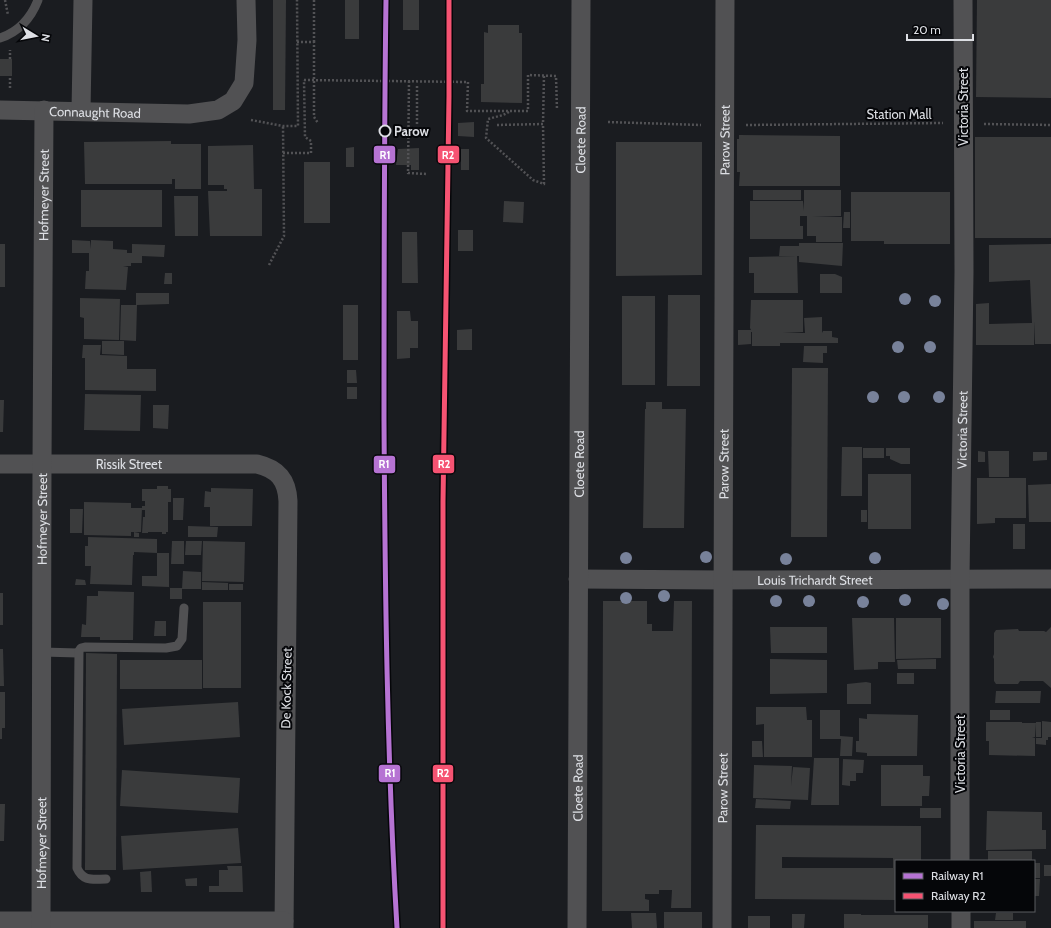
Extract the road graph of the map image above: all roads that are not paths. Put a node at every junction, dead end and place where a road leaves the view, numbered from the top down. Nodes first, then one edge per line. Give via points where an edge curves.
1 (38, 0) edge
2 (82, 0) edge
3 (246, 0) edge
4 (724, 0) edge
5 (963, 0) edge
6 (579, 2) edge
7 (0, 38) edge
8 (0, 110) edge
9 (44, 110) junction
10 (81, 111) junction
11 (0, 464) edge
12 (42, 464) junction
13 (257, 464) joint
14 (578, 579) junction
15 (960, 579) junction
16 (1051, 579) edge
17 (723, 580) junction
18 (184, 608) dead end
19 (42, 652) junction
20 (78, 653) junction
21 (960, 860) edge
22 (106, 880) dead end
23 (960, 912) edge
24 (0, 921) edge
25 (41, 925) edge
26 (284, 925) edge
27 (578, 928) edge
28 (722, 928) edge
29 (961, 928) edge

1 - 7 lane via 25,22 10,34
2 - 10 street
3 - 10 street, Connaught Road via 244,83 233,101 218,110 189,114
4 - 17 street, Parow Street
5 - 15 street, Victoria Street via 964,272
6 - 14 street, Cloete Road
8 - 9 street, Connaught Road
9 - 10 street, Connaught Road
9 - 12 street, Hofmeyer Street
11 - 12 street, Rissik Street
12 - 13 street, Rissik Street
12 - 19 street, Hofmeyer Street
13 - 26 street, De Kock Street via 270,468 280,476 288,492
14 - 17 street, Louis Trichardt Street
14 - 27 street, Cloete Road
15 - 16 street, Louis Trichardt Street
15 - 17 street, Louis Trichardt Street
15 - 21 street, Victoria Street
17 - 28 street, Parow Street
18 - 20 lane via 184,633 177,646 85,647
19 - 20 lane
19 - 25 street, Hofmeyer Street
20 - 22 lane via 77,868 85,878
23 - 29 street
24 - 25 street
25 - 26 street

